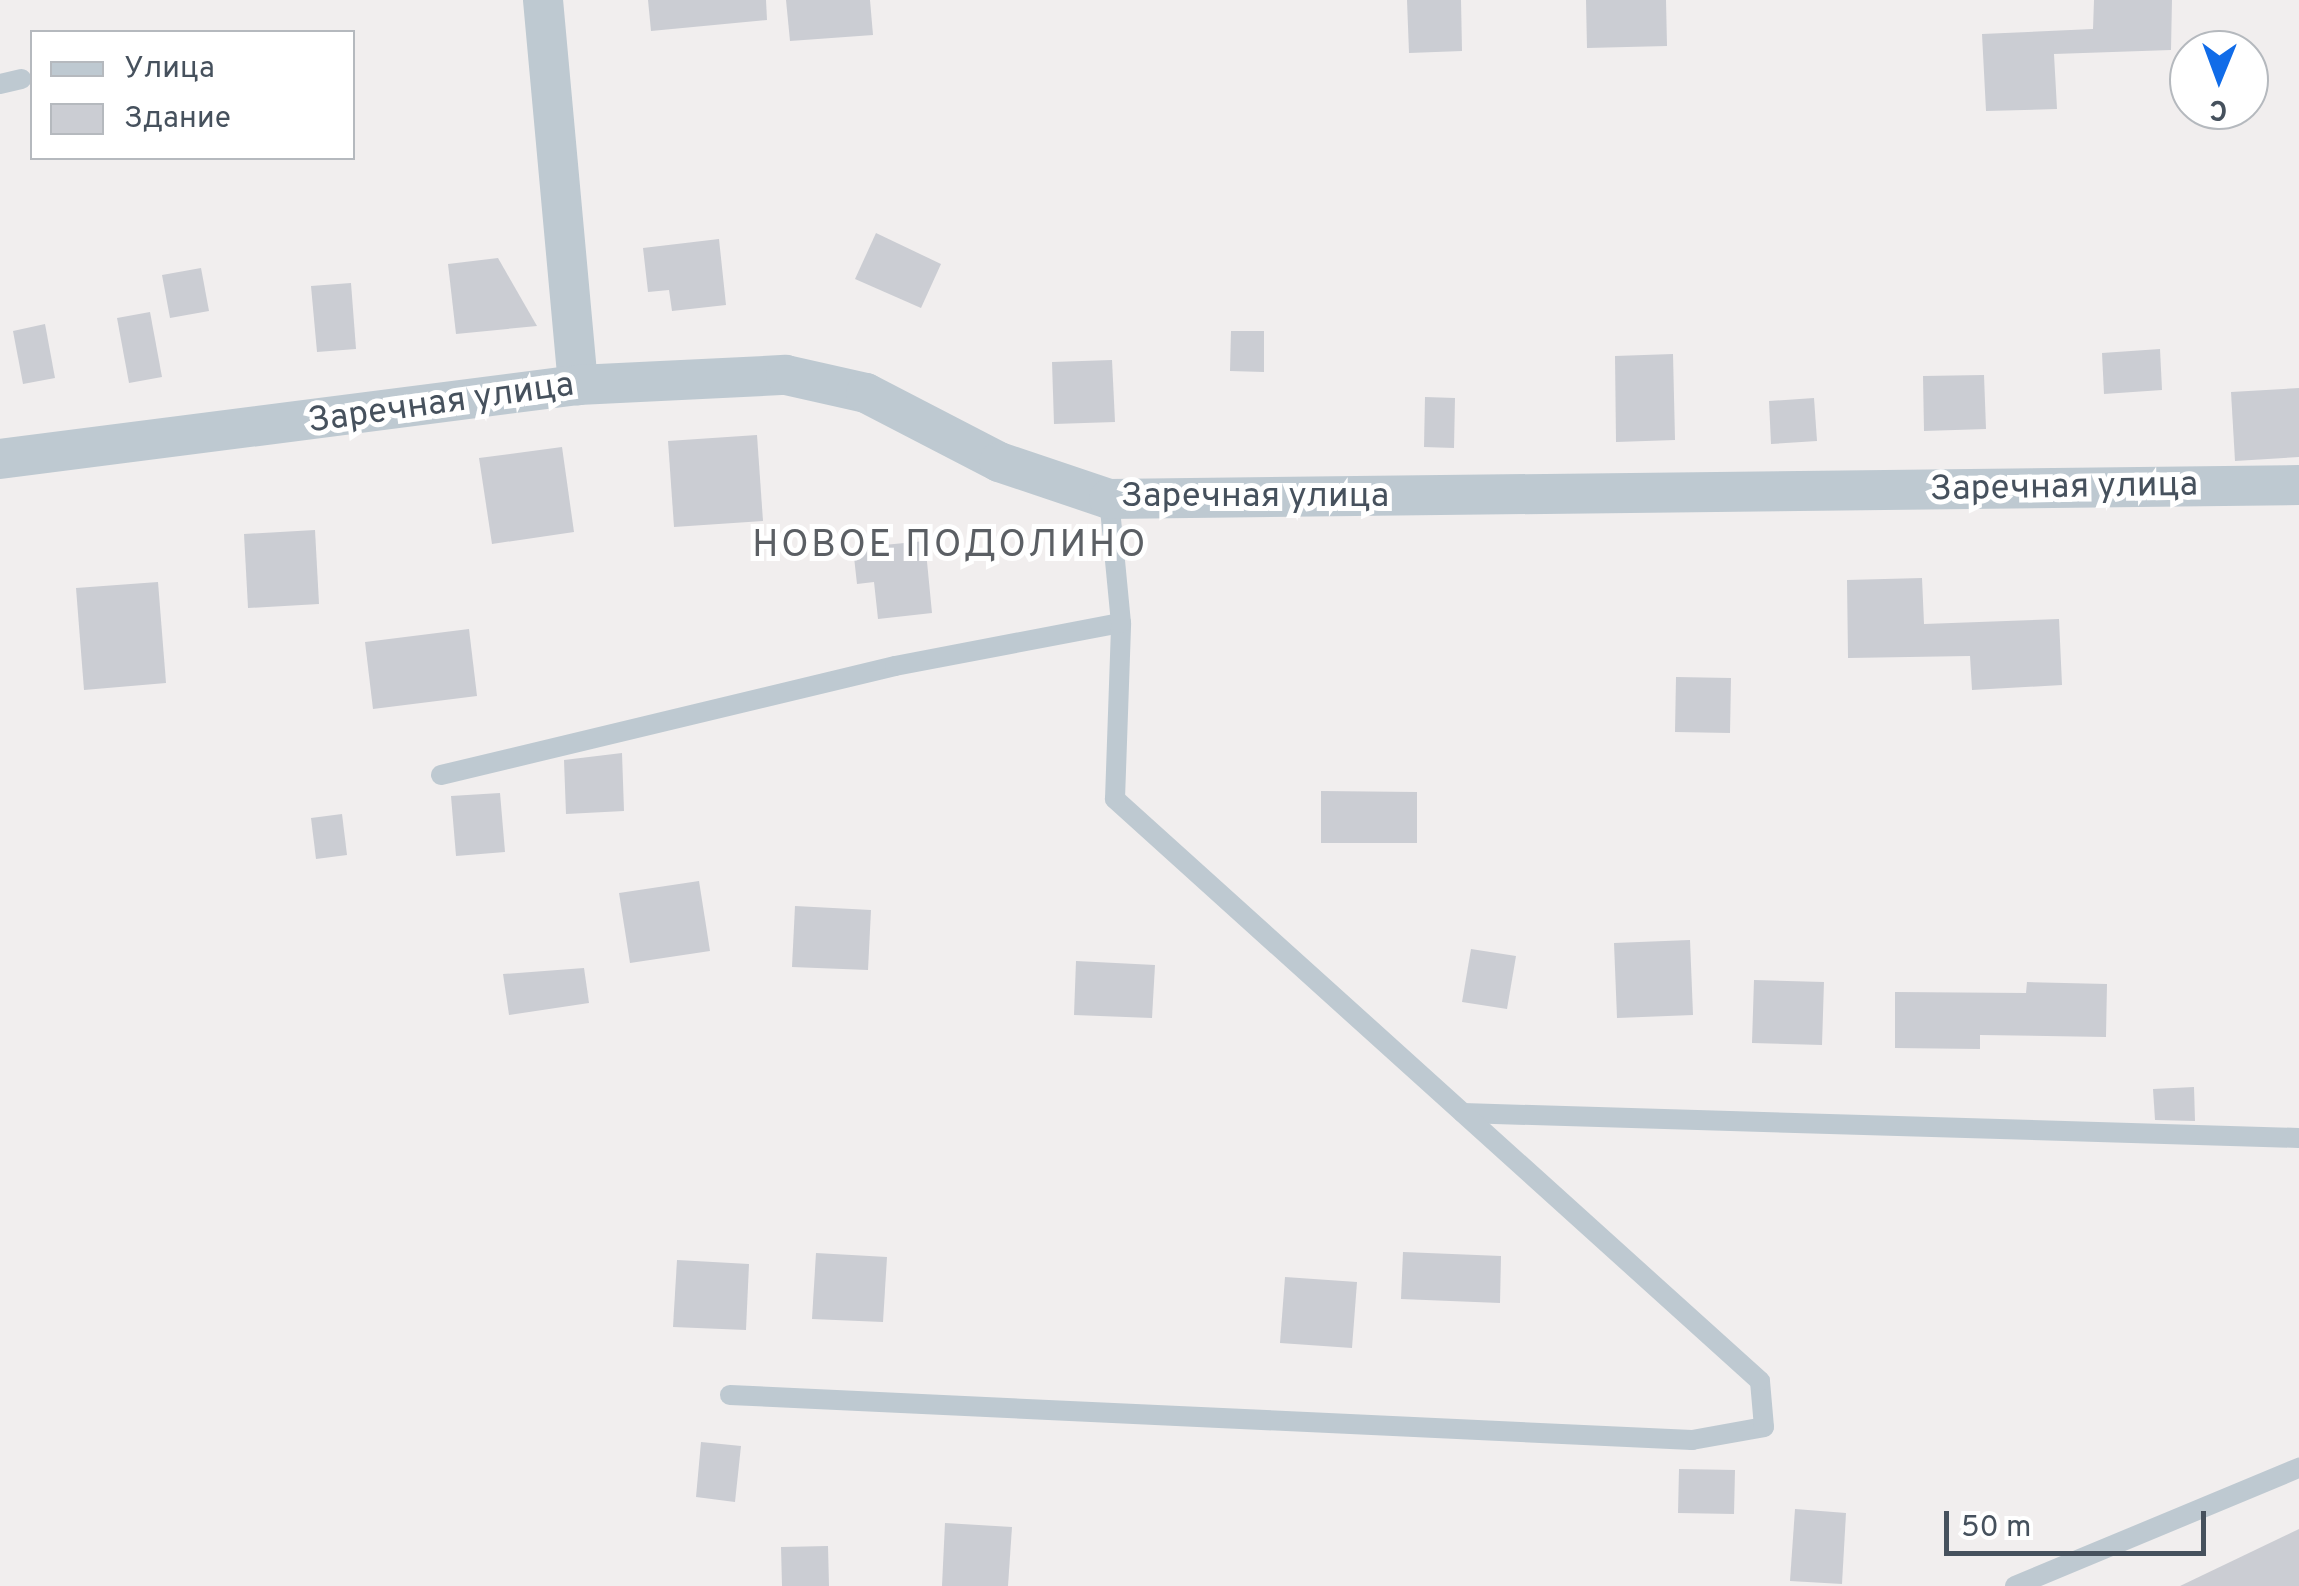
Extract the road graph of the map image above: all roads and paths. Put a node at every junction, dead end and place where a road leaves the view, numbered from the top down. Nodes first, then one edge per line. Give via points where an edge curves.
1 (543, 0) edge
2 (21, 79) dead end
3 (0, 84) edge
4 (578, 385) junction
5 (0, 459) edge
6 (2299, 484) edge
7 (1109, 499) junction
8 (1121, 624) junction
9 (442, 775) dead end
10 (1463, 1113) junction
11 (2299, 1138) edge
12 (730, 1395) dead end
13 (2299, 1468) edge
14 (2014, 1586) edge

1 - 4 street
2 - 3 lane
4 - 5 street, Заречная улица
4 - 7 street, Заречная улица via 786,375 866,394 999,462
6 - 7 street, Заречная улица
7 - 8 lane
8 - 9 lane via 895,666
8 - 10 lane via 1115,799
10 - 11 lane
10 - 12 lane via 1760,1382 1764,1426 1692,1440
13 - 14 lane

